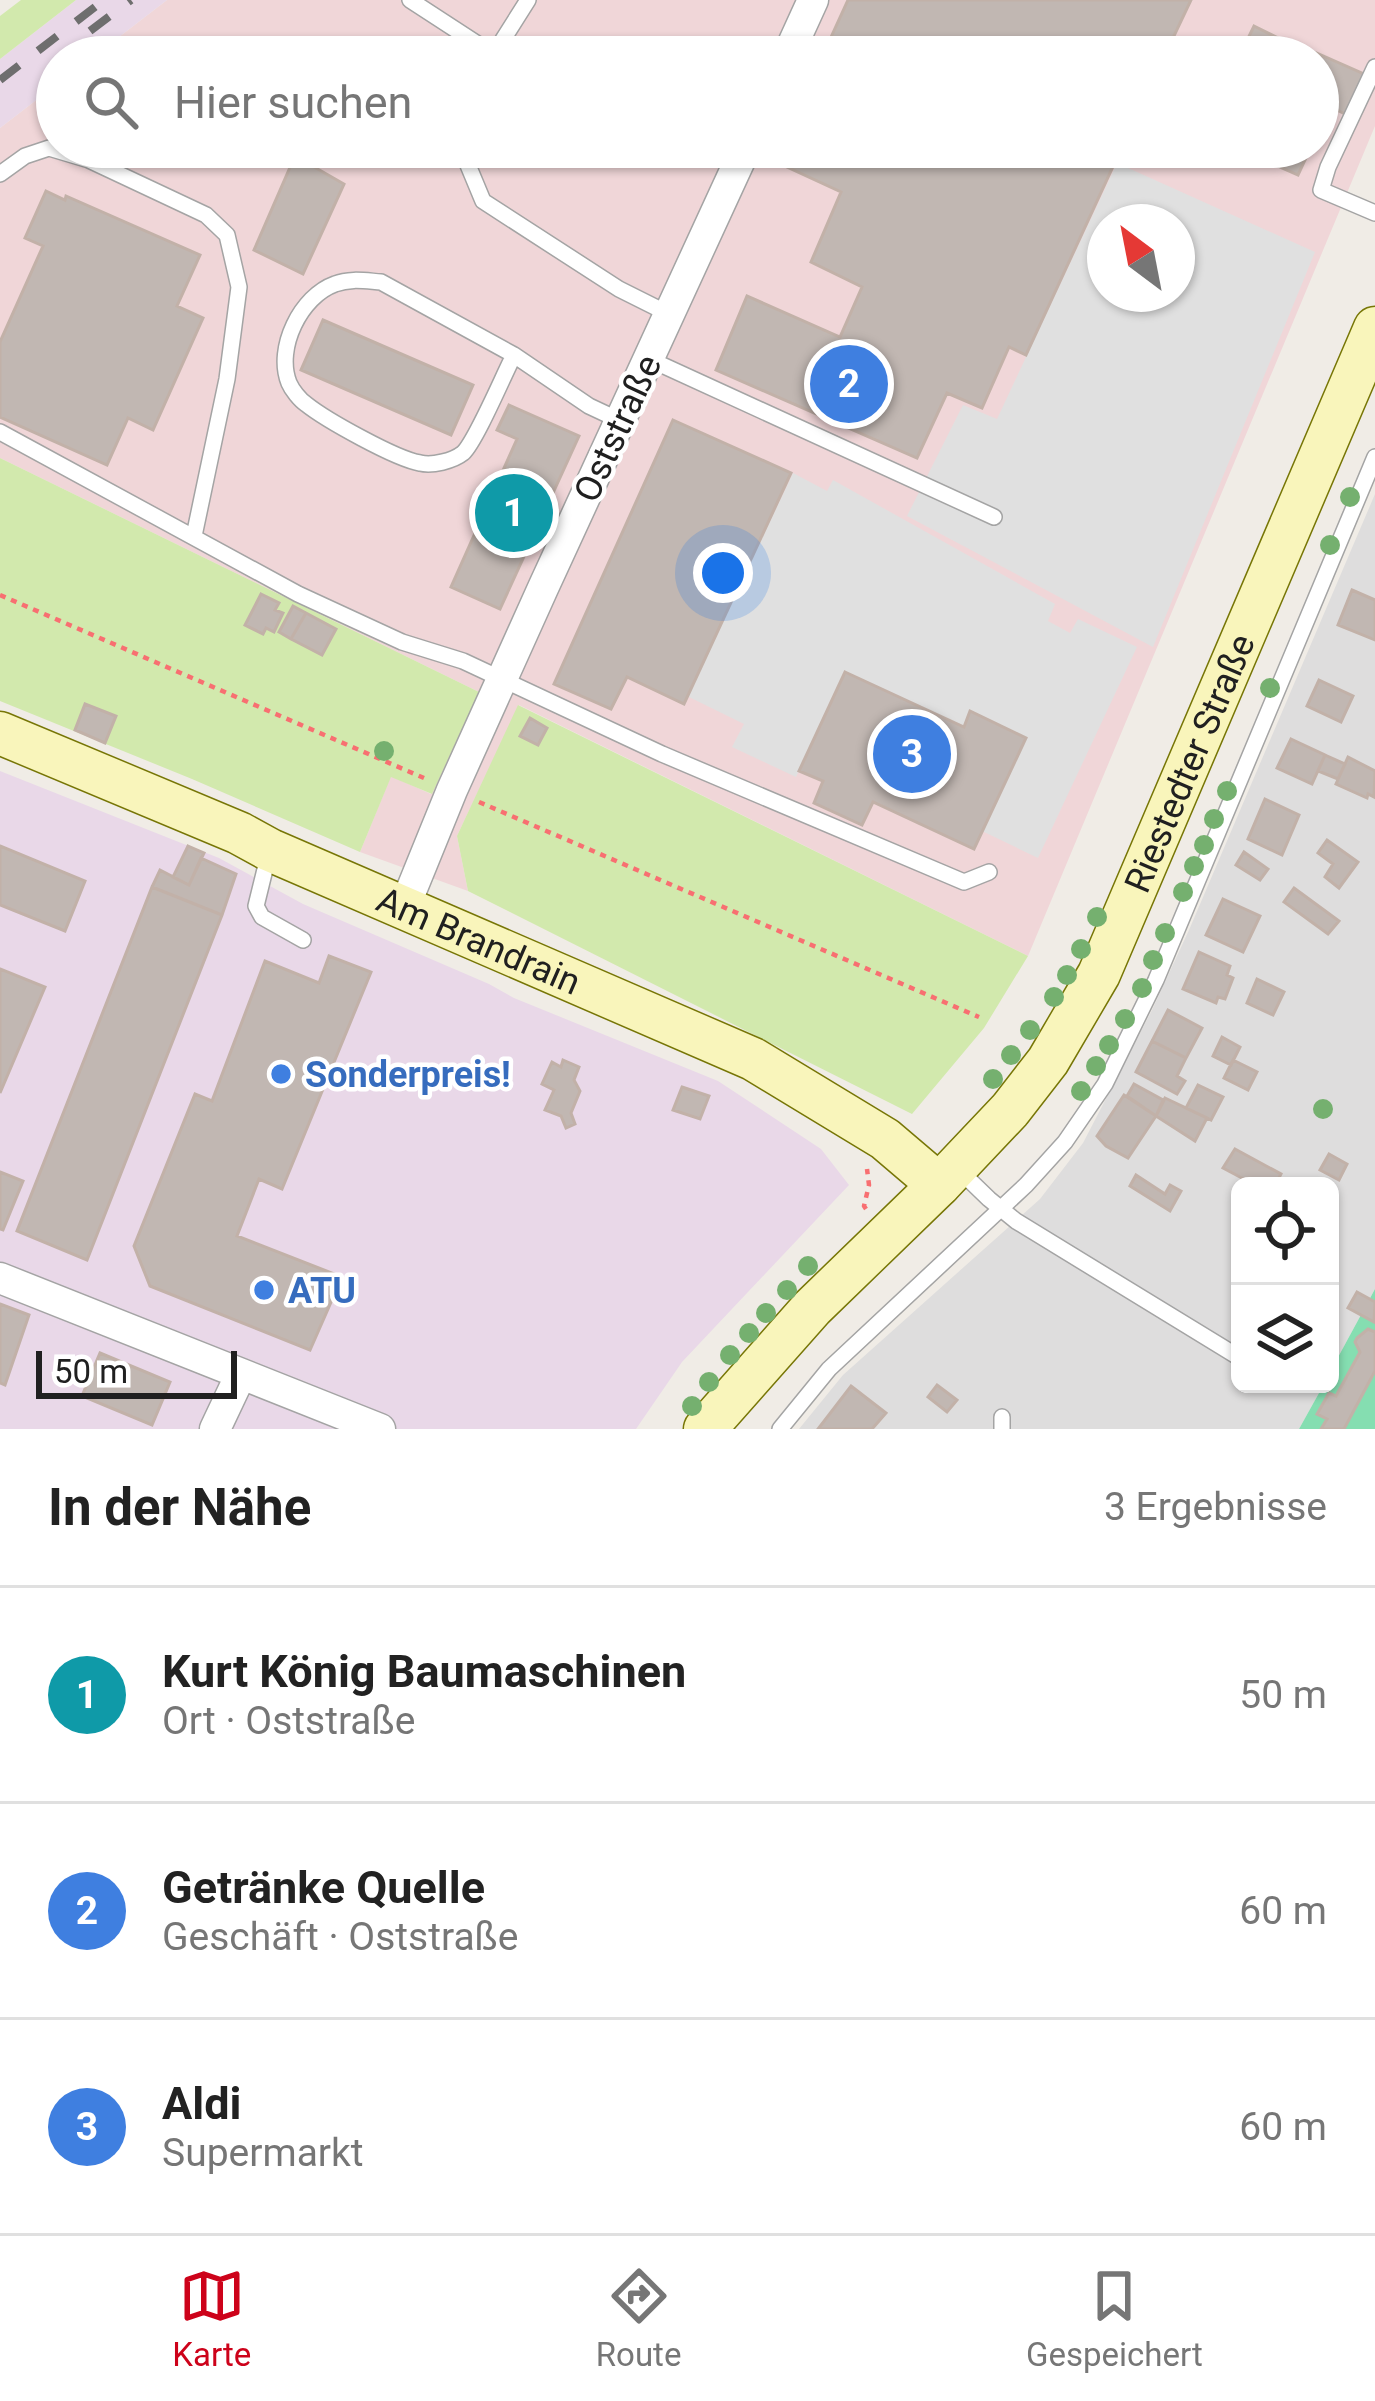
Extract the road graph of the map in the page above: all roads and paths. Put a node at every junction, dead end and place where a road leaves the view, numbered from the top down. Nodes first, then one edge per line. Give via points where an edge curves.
1 (410, 0) edge
2 (528, 0) edge
3 (813, 0) edge
4 (463, 36) edge
5 (506, 36) edge
6 (797, 36) edge
7 (1375, 67) edge
8 (1339, 144) edge
9 (36, 153) edge
10 (106, 168) edge
11 (469, 168) edge
12 (736, 168) edge
13 (1328, 168) edge
14 (0, 174) edge
15 (1375, 213) edge
16 (669, 314) junction
17 (1375, 328) edge
18 (514, 355) junction
19 (649, 358) junction
20 (621, 421) junction
21 (0, 432) edge
22 (1375, 458) edge
23 (994, 517) dead end
24 (194, 536) junction
25 (0, 595) edge
26 (503, 679) junction
27 (0, 733) edge
28 (452, 790) junction
29 (270, 850) junction
30 (989, 872) dead end
31 (404, 908) junction
32 (303, 940) dead end
33 (980, 1017) dead end
34 (948, 1176) junction
35 (1001, 1209) junction
36 (0, 1278) edge
37 (1231, 1353) edge
38 (241, 1373) junction
39 (215, 1429) edge
40 (380, 1429) edge
41 (705, 1429) edge
42 (779, 1429) edge

1 - 4 lane
2 - 5 lane
3 - 6 street
7 - 8 lane
9 - 14 lane
10 - 24 lane via 206,215 227,235 239,287
11 - 16 lane via 483,201
12 - 16 street, Oststraße
13 - 15 lane via 1321,190
16 - 19 street, Oststraße
17 - 34 main road, Riestedter Straße via 1099,974 1028,1088
18 - 18 lane via 381,282 357,280 313,297 288,338 285,365 304,403 423,464 464,452
18 - 20 lane
19 - 20 street, Oststraße
19 - 23 lane
20 - 26 street, Oststraße
21 - 24 lane
22 - 35 lane, Riestedter Straße via 1105,1084 1065,1142
24 - 26 lane via 402,642
25 - 28 path
26 - 28 street, Oststraße
26 - 30 lane via 964,882
27 - 29 main road, Am Brandrain
28 - 31 street, Oststraße
28 - 33 path
29 - 31 main road, Am Brandrain
29 - 32 lane via 256,906
31 - 34 main road, Am Brandrain via 753,1059
34 - 35 lane
34 - 41 main road, Riestedter Straße via 812,1308
35 - 37 lane
35 - 42 lane, Riestedter Straße via 829,1369
36 - 38 street
38 - 39 street
38 - 40 street

